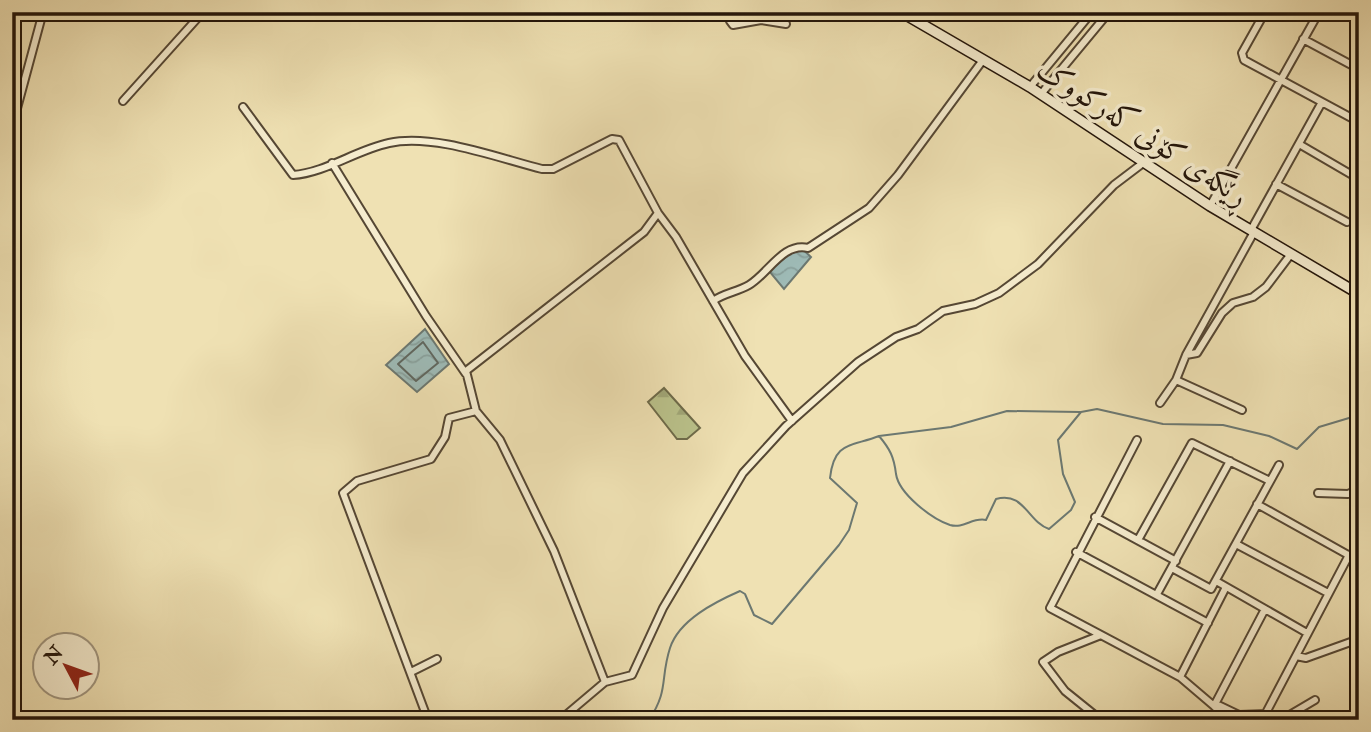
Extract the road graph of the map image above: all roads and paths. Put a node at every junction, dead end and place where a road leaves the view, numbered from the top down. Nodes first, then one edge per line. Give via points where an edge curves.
1 (43, 12) edge
2 (203, 12) edge
3 (734, 12) edge
4 (901, 12) edge
5 (1092, 12) edge
6 (1109, 12) edge
7 (1265, 12) edge
8 (1319, 12) edge
9 (1352, 12) edge
10 (1359, 16) edge
11 (786, 23) dead end
12 (1303, 39) junction
13 (983, 60) junction
14 (1359, 69) edge
15 (1280, 80) junction
16 (1030, 87) junction
17 (1041, 94) junction
18 (123, 101) dead end
19 (1322, 102) junction
20 (243, 107) dead end
21 (1359, 122) edge
22 (12, 127) edge
23 (1299, 145) junction
24 (332, 163) junction
25 (1143, 163) junction
26 (1359, 179) edge
27 (1276, 184) junction
28 (1210, 206) junction
29 (658, 213) junction
30 (1347, 222) dead end
31 (1253, 231) junction
32 (1291, 254) junction
33 (1359, 294) edge
34 (713, 301) junction
35 (1186, 355) junction
36 (468, 376) junction
37 (1175, 380) junction
38 (1160, 403) dead end
39 (1242, 410) dead end
40 (476, 411) junction
41 (792, 421) junction
42 (1137, 440) dead end
43 (1230, 461) junction
44 (1279, 465) dead end
45 (1270, 481) junction
46 (1359, 489) edge
47 (1318, 493) dead end
48 (1257, 505) junction
49 (1095, 517) junction
50 (1138, 540) junction
51 (1236, 544) junction
52 (1076, 552) junction
53 (1349, 555) junction
54 (1176, 561) junction
55 (1359, 561) edge
56 (1172, 568) junction
57 (1216, 581) junction
58 (1226, 587) junction
59 (1328, 593) junction
60 (1157, 594) junction
61 (1265, 609) junction
62 (1208, 623) junction
63 (1307, 633) junction
64 (1101, 635) junction
65 (1359, 639) edge
66 (1296, 656) junction
67 (438, 659) dead end
68 (411, 672) junction
69 (1180, 677) junction
70 (605, 682) junction
71 (1315, 700) dead end
72 (1215, 705) junction
73 (1269, 717) edge
74 (428, 720) edge
75 (560, 720) edge
76 (1101, 720) edge
77 (1228, 720) edge
78 (1281, 720) edge

1 - 22 street
2 - 18 street
3 - 11 street via 733,24
4 - 13 street, ڕێگەی کۆنی کەرکووک
5 - 16 street
6 - 17 street
7 - 15 street via 1242,57
8 - 12 street
9 - 10 street
12 - 14 street
12 - 15 street
13 - 16 street, ڕێگەی کۆنی کەرکووک
13 - 34 street via 869,208 808,248 788,251 749,285
15 - 19 street
15 - 28 street
16 - 17 street, ڕێگەی کۆنی کەرکووک
17 - 25 street, ڕێگەی کۆنی کەرکووک
19 - 21 street
19 - 23 street
20 - 24 street via 293,175
23 - 26 street
23 - 27 street
24 - 29 street via 390,142 415,140 553,169 612,139 620,140
24 - 36 street
25 - 28 street, ڕێگەی کۆنی کەرکووک
25 - 41 street via 1114,185 1038,264 999,293 943,311 897,337 858,362
27 - 30 street
27 - 31 street
28 - 31 street, ڕێگەی کۆنی کەرکووک
29 - 34 street
29 - 36 street via 644,232 466,371
31 - 32 street, ڕێگەی کۆنی کەرکووک
31 - 35 street
32 - 33 street, ڕێگەی کۆنی کەرکووک
32 - 35 street via 1266,287 1253,298 1233,303 1197,353
34 - 41 street via 745,356
35 - 37 street
36 - 40 street
37 - 38 street
37 - 39 street
40 - 68 street via 449,418 445,437 431,459 357,481 343,493
40 - 70 street via 500,440 554,551
41 - 70 street via 743,473 663,608 632,674
42 - 49 street
43 - 45 street
43 - 50 street via 1196,442 1189,445
43 - 54 street
44 - 45 street
45 - 48 street
46 - 47 street via 1348,494
48 - 51 street
48 - 53 street
49 - 50 street
49 - 52 street
50 - 54 street
51 - 57 street
51 - 59 street
52 - 60 street
52 - 64 street via 1050,608
53 - 55 street
53 - 59 street
54 - 56 street
56 - 57 street via 1212,589
56 - 60 street
57 - 58 street
58 - 61 street
58 - 62 street
59 - 63 street
60 - 62 street
61 - 63 street
61 - 72 street
62 - 69 street
63 - 66 street
64 - 69 street
64 - 76 street via 1043,662 1065,691
65 - 66 street via 1306,658
66 - 73 street
67 - 68 street
68 - 74 street
69 - 72 street
70 - 75 street
71 - 78 street
72 - 73 street via 1239,715
72 - 77 street

